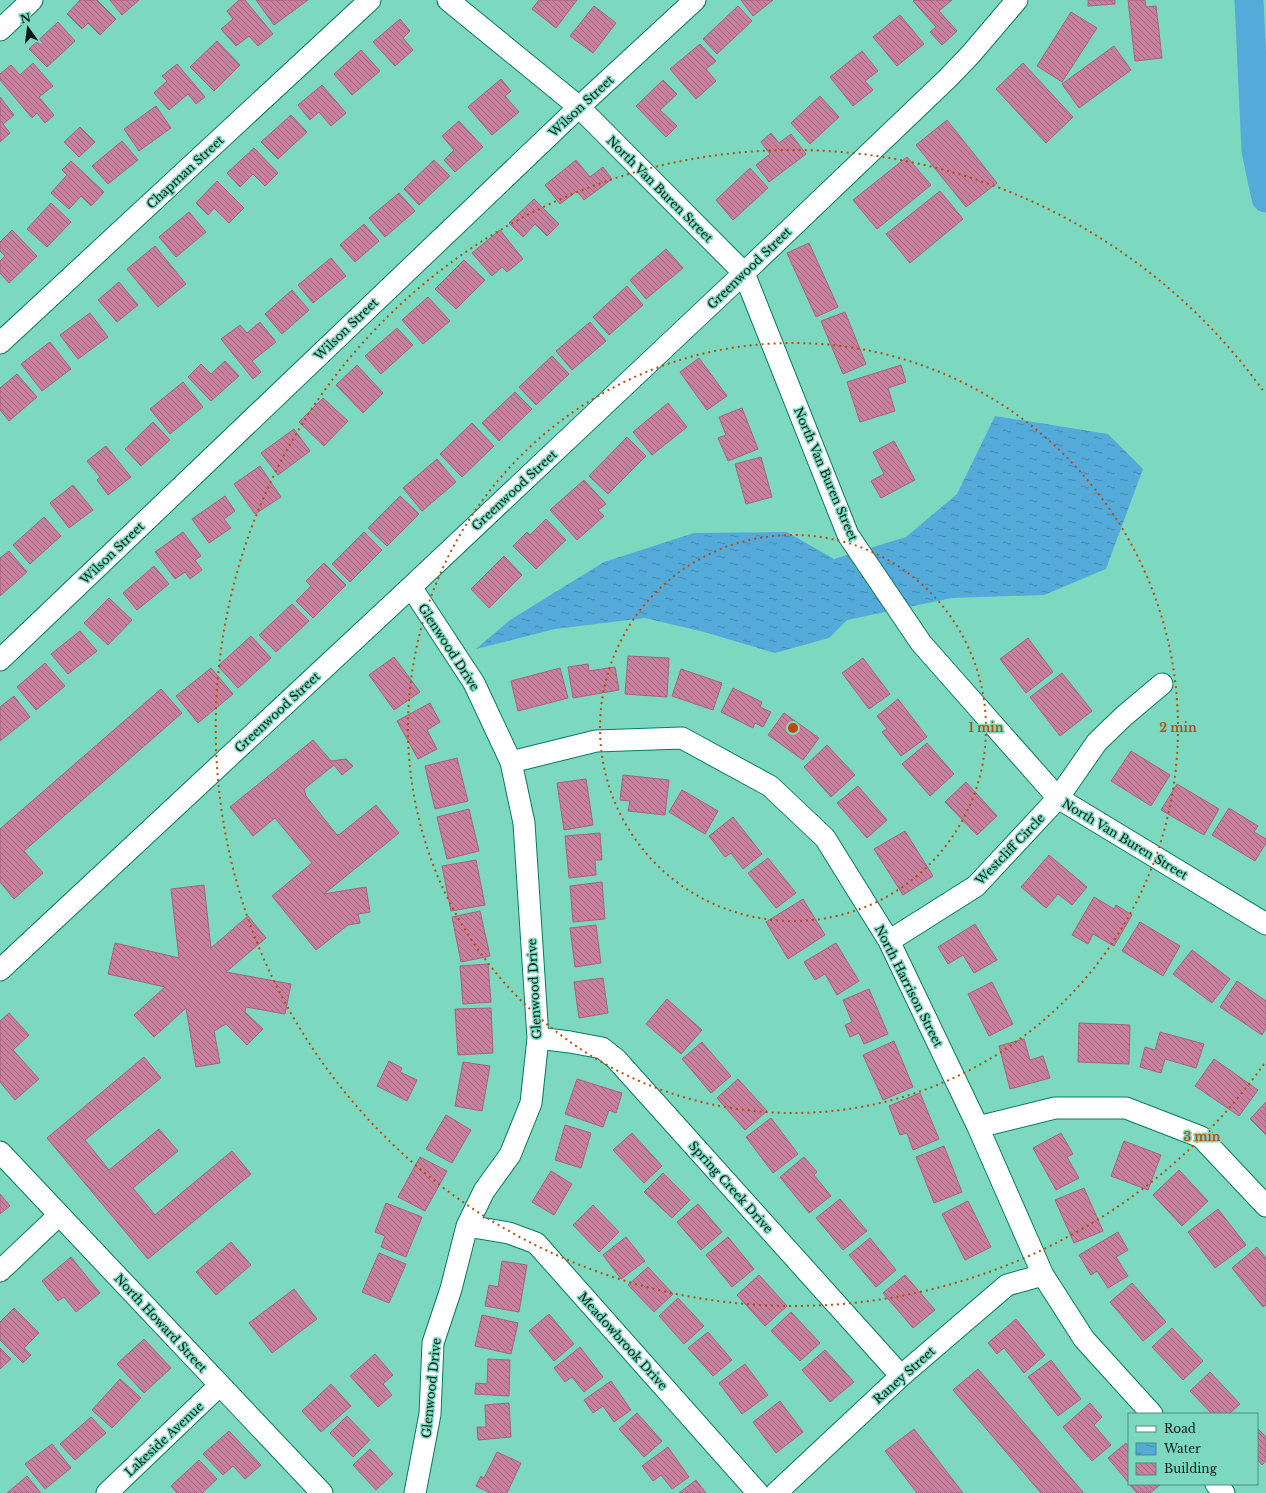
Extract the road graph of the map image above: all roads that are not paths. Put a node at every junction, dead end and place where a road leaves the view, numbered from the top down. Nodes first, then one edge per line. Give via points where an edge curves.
1 (32, 0) edge
2 (370, 0) edge
3 (448, 0) edge
4 (695, 0) edge
5 (1017, 0) edge
6 (0, 30) edge
7 (579, 107) junction
8 (744, 273) junction
9 (0, 343) edge
10 (411, 587) junction
11 (0, 660) edge
12 (1162, 684) dead end
13 (511, 762) junction
14 (1058, 798) junction
15 (1266, 924) edge
16 (889, 941) junction
17 (0, 970) edge
18 (538, 1038) junction
19 (978, 1127) junction
20 (0, 1152) edge
21 (1266, 1206) edge
22 (59, 1215) junction
23 (467, 1226) junction
24 (0, 1271) edge
25 (1043, 1275) junction
26 (901, 1376) junction
27 (220, 1385) junction
28 (1151, 1413) edge
29 (1217, 1485) edge
30 (107, 1493) edge
31 (322, 1493) edge
32 (415, 1493) edge
33 (758, 1493) edge
34 (776, 1493) edge
35 (1224, 1493) edge

1 - 6 street
2 - 9 street, Chapman Street
3 - 7 street, North Van Buren Street
4 - 7 street, Wilson Street
5 - 8 street, Greenwood Street via 948,78
7 - 8 street, North Van Buren Street
7 - 11 street, Wilson Street
8 - 10 street, Greenwood Street
8 - 14 street, North Van Buren Street via 848,535 921,643
10 - 13 street, Glenwood Drive via 474,683
10 - 17 street, Greenwood Street
12 - 14 street, Westcliff Circle via 1097,742
13 - 16 street, North Harrison Street via 596,741 682,738 770,786 825,838
13 - 18 street, Glenwood Drive via 524,823
14 - 15 street, North Van Buren Street
14 - 16 street, Westcliff Circle via 976,886
16 - 19 street, North Harrison Street
18 - 23 street, Glenwood Drive via 531,1103 510,1155 484,1191
18 - 26 street, Spring Creek Drive via 602,1048 616,1059
19 - 21 street via 1055,1108 1126,1108 1201,1137
19 - 25 street, North Harrison Street
20 - 22 street, North Howard Street
22 - 24 street
22 - 27 street, North Howard Street
23 - 32 street, Glenwood Drive via 451,1289 433,1343 430,1414
23 - 33 street, Meadowbrook Drive via 509,1232 536,1244
25 - 26 street, Raney Street via 1007,1285
25 - 28 street, North Harrison Street via 1084,1339
26 - 34 street, Raney Street
27 - 30 street, Lakeside Avenue
27 - 31 street, North Howard Street
29 - 35 street

